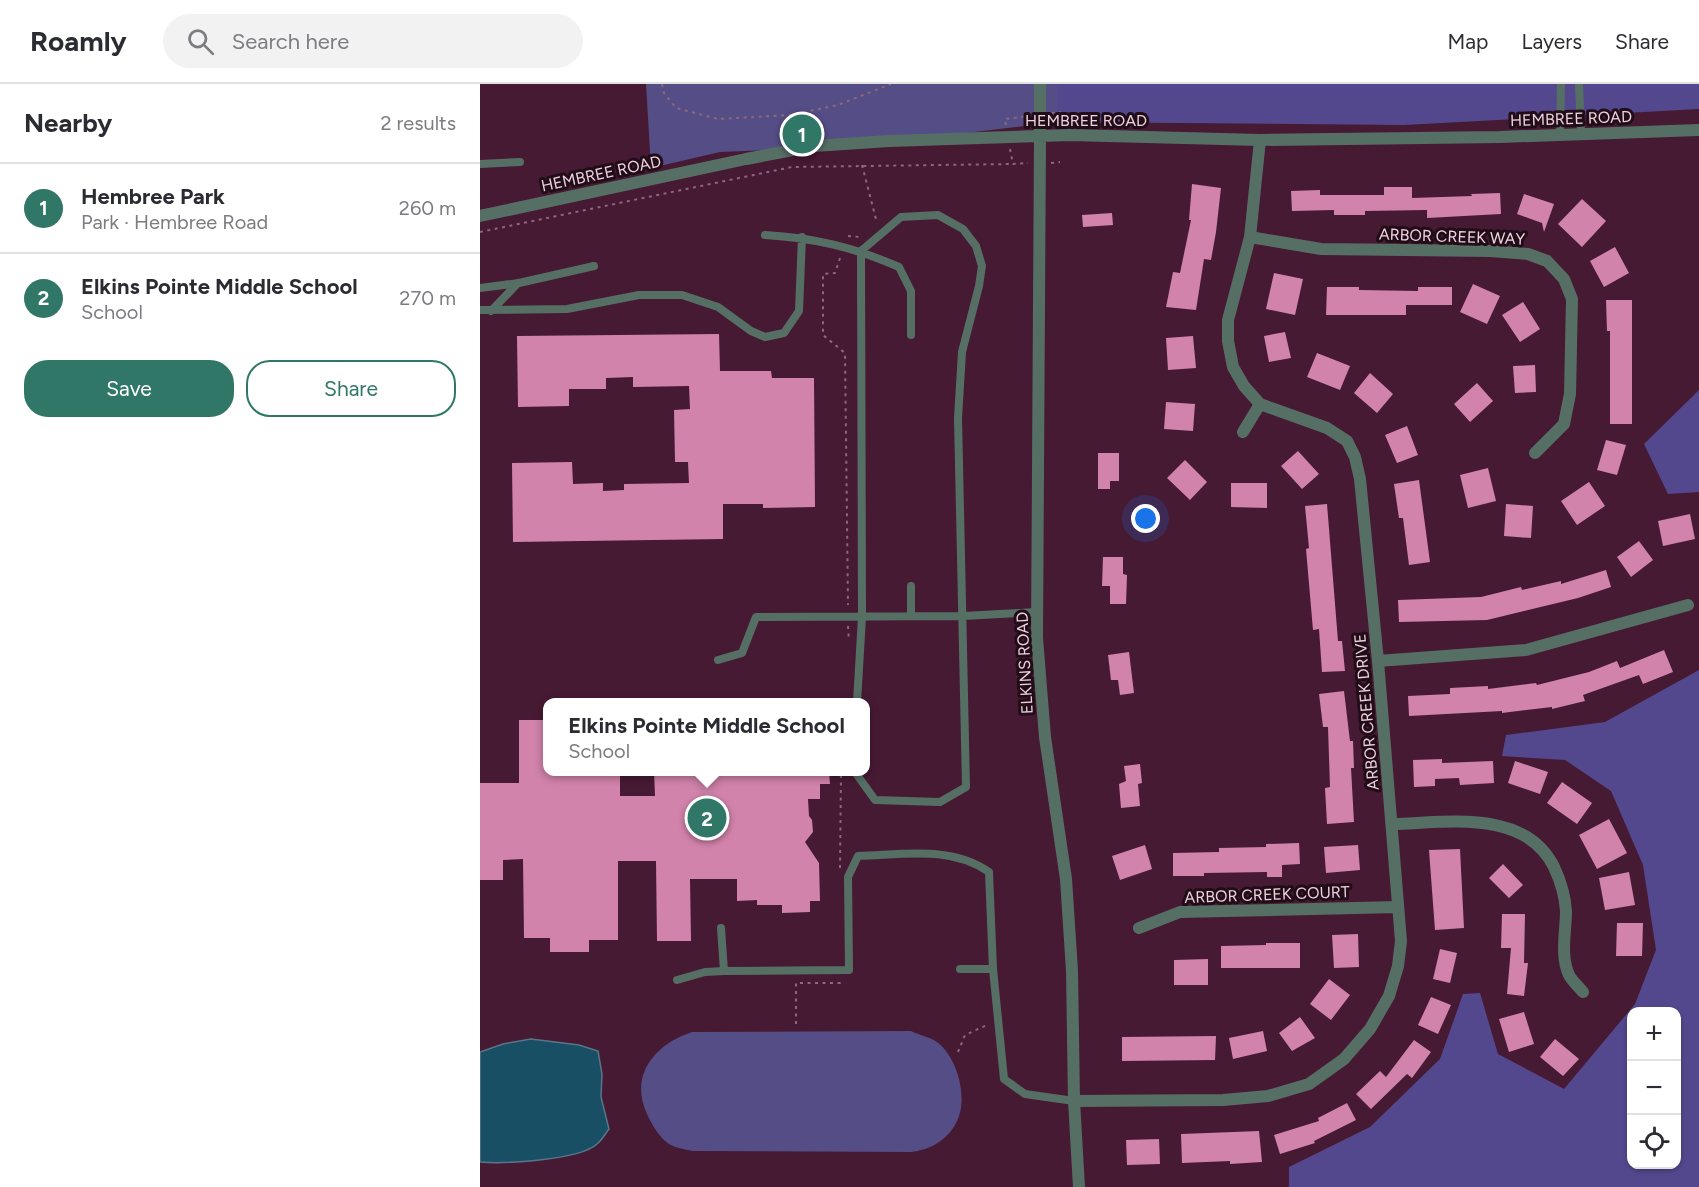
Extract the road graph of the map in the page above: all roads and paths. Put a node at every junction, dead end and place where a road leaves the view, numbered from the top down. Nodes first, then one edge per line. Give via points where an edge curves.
1 (662, 84) edge
2 (891, 84) edge
3 (1040, 84) edge
4 (1561, 84) edge
5 (1580, 84) edge
6 (1699, 130) edge
7 (1581, 134) junction
8 (1560, 135) junction
9 (1040, 136) junction
10 (1260, 140) junction
11 (520, 162) dead end
12 (480, 164) edge
13 (1013, 164) dead end
14 (862, 165) junction
15 (480, 216) edge
16 (877, 223) dead end
17 (480, 232) edge
18 (765, 235) dead end
19 (802, 237) junction
20 (1250, 237) junction
21 (864, 238) dead end
22 (844, 247) junction
23 (861, 251) junction
24 (594, 266) dead end
25 (519, 282) junction
26 (480, 288) edge
27 (480, 310) edge
28 (491, 311) junction
29 (911, 335) dead end
30 (1260, 404) junction
31 (1243, 432) dead end
32 (1535, 453) dead end
33 (911, 586) dead end
34 (1688, 605) dead end
35 (1037, 612) junction
36 (911, 616) junction
37 (964, 616) junction
38 (848, 617) junction
39 (862, 617) junction
40 (849, 649) dead end
41 (718, 660) dead end
42 (1378, 661) junction
43 (857, 698) edge
44 (841, 776) edge
45 (858, 776) edge
46 (1392, 824) junction
47 (840, 877) dead end
48 (1398, 907) junction
49 (721, 928) dead end
50 (1138, 928) dead end
51 (960, 969) dead end
52 (993, 969) junction
53 (840, 970) junction
54 (724, 971) junction
55 (677, 980) dead end
56 (1583, 992) dead end
57 (998, 1020) junction
58 (796, 1024) dead end
59 (958, 1052) dead end
60 (1074, 1101) junction
61 (1078, 1187) edge

1 - 2 path via 676,108 718,118 790,115 838,105
3 - 9 street, ELKINS ROAD
4 - 8 lane
5 - 7 lane
6 - 7 street, HEMBREE ROAD
7 - 8 street, HEMBREE ROAD
8 - 10 street, HEMBREE ROAD
9 - 10 street, HEMBREE ROAD
9 - 15 street, HEMBREE ROAD via 814,146
9 - 35 street, ELKINS ROAD
10 - 20 street
11 - 12 lane
13 - 14 path
14 - 16 path
14 - 17 path via 792,167
18 - 19 lane
19 - 22 lane
19 - 28 lane via 799,311 784,333 765,337 718,307 682,295 639,295 567,309
20 - 30 street via 1228,320 1227,341 1233,367
20 - 32 street, ARBOR CREEK WAY via 1321,249 1490,251 1528,254 1547,261 1563,279 1572,299 1570,393 1564,424
21 - 22 path via 847,236
22 - 23 lane
22 - 38 path via 835,273 823,274 823,335 845,353
23 - 29 lane via 899,267 911,291
23 - 37 lane via 901,217 938,215 963,229 976,246 982,266 962,352 958,418
23 - 39 lane
24 - 25 lane
25 - 26 lane
25 - 28 lane
27 - 28 lane
30 - 31 street
30 - 42 street, ARBOR CREEK DRIVE via 1327,428 1347,441 1355,457
33 - 36 lane
34 - 42 street via 1526,650
35 - 37 lane
35 - 60 street, ELKINS ROAD via 1045,737 1066,879
36 - 37 lane
36 - 39 lane
37 - 45 lane via 966,788 940,802 875,800
38 - 39 lane
38 - 40 path
38 - 41 lane via 756,617 742,653
39 - 43 lane
42 - 46 street, ARBOR CREEK DRIVE
44 - 47 path
46 - 48 street, ARBOR CREEK DRIVE
46 - 56 street via 1478,823 1508,827 1532,839 1550,860 1562,884 1566,909 1565,960 1569,976
48 - 50 street, ARBOR CREEK COURT via 1180,912
48 - 60 street, ARBOR CREEK DRIVE via 1401,940 1389,996 1370,1029 1344,1059 1309,1084 1268,1096 1223,1100
49 - 54 lane
51 - 52 lane
52 - 53 lane via 988,872 975,862 939,853 858,856 848,877 849,970
52 - 57 lane
53 - 54 lane
53 - 58 path via 840,983 796,983
54 - 55 lane
57 - 59 path via 965,1035
57 - 60 lane via 1004,1079 1025,1094
60 - 61 street, ELKINS ROAD

